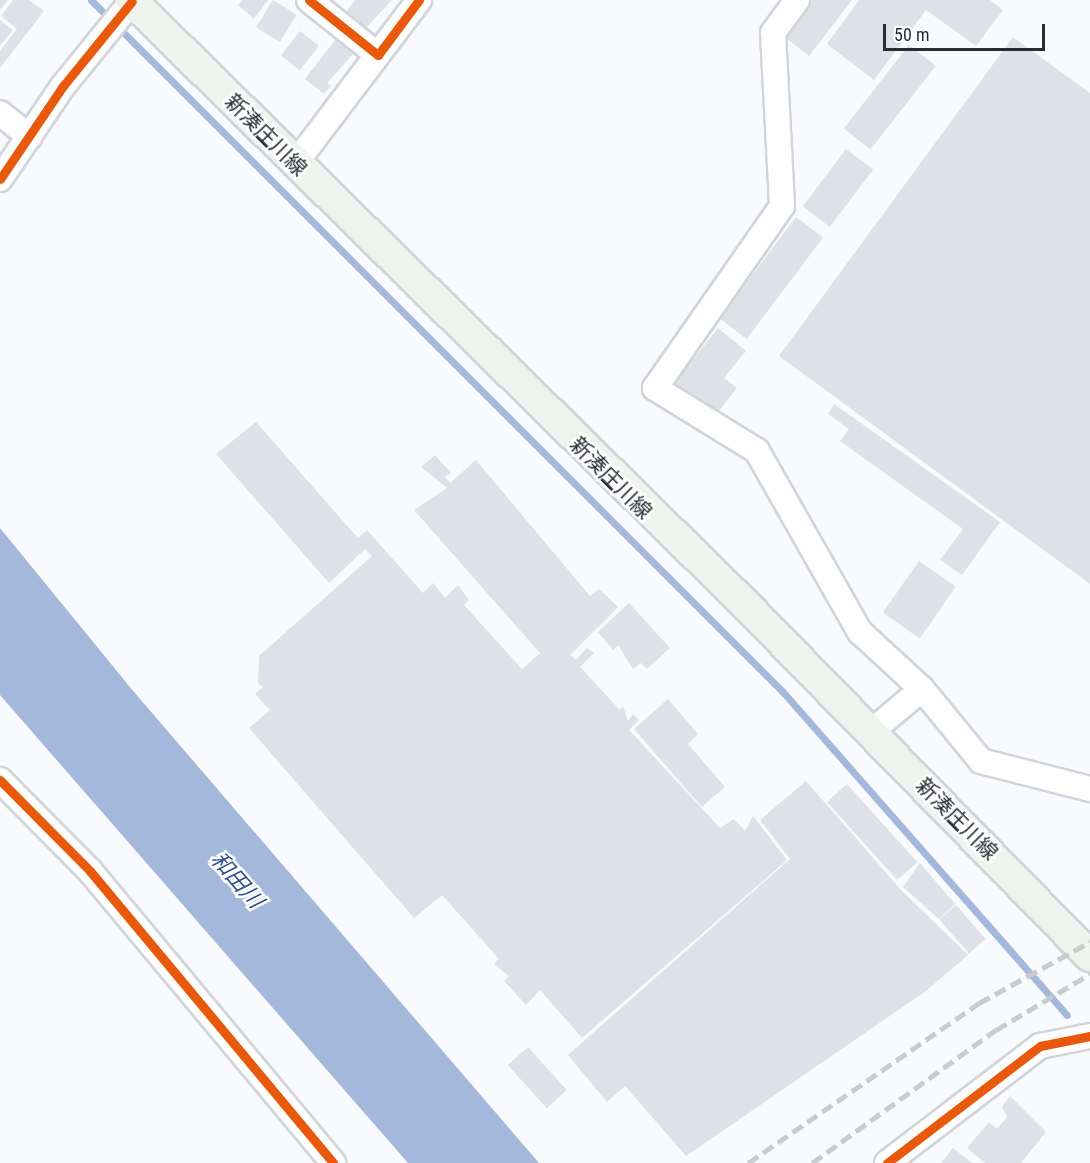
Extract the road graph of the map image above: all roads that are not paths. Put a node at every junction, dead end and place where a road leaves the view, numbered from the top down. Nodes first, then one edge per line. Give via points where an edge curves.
1 (309, 0) edge
2 (419, 0) edge
3 (797, 0) edge
4 (136, 2) edge
5 (378, 55) junction
6 (0, 113) edge
7 (30, 137) junction
8 (295, 164) junction
9 (0, 179) edge
10 (922, 689) junction
11 (871, 732) junction
12 (0, 780) edge
13 (1090, 789) edge
14 (1090, 956) edge
15 (1090, 1036) edge
16 (333, 1163) edge
17 (887, 1163) edge

1 - 5 street
2 - 5 street
3 - 10 street via 773,33 782,206 655,388 757,451 860,632
4 - 7 street
4 - 8 main road, 新湊庄川線
5 - 8 street
6 - 7 street
7 - 9 street
8 - 11 main road, 新湊庄川線
10 - 11 street
10 - 13 street via 981,761
11 - 14 main road, 新湊庄川線
12 - 16 street via 90,871
15 - 17 street via 1040,1046

